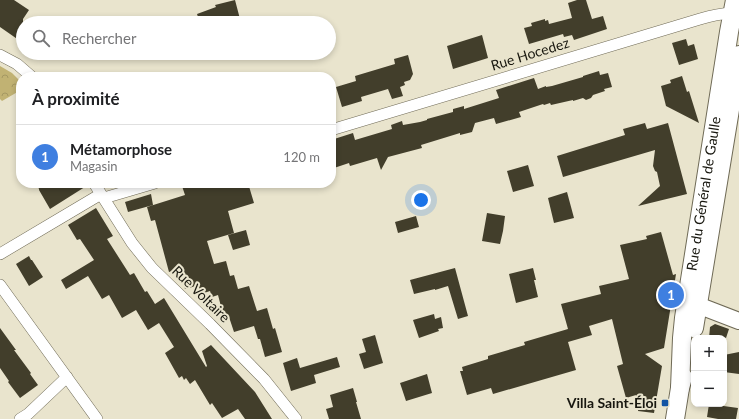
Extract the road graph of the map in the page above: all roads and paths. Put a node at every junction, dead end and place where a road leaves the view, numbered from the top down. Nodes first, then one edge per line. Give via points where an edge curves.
1 (735, 9) edge
2 (0, 55) edge
3 (739, 55) edge
4 (26, 72) edge
5 (336, 128) edge
6 (97, 188) edge
7 (135, 188) edge
8 (102, 196) junction
9 (0, 254) edge
10 (0, 285) edge
11 (693, 303) junction
12 (739, 321) edge
13 (67, 376) junction
14 (20, 419) edge
15 (97, 419) edge
16 (296, 419) edge
17 (675, 419) edge

1 - 5 street, Rue Hocedez
1 - 11 main road, Rue du Général de Gaulle
2 - 4 street
3 - 11 main road, Rue du Général de Gaulle
6 - 8 street, Rue Voltaire
7 - 8 street
8 - 9 street
8 - 16 street, Rue Voltaire via 132,243 152,268 258,374
10 - 13 street
11 - 12 main road
11 - 17 main road, Rue du Général de Gaulle via 691,347
13 - 14 street
13 - 15 street

